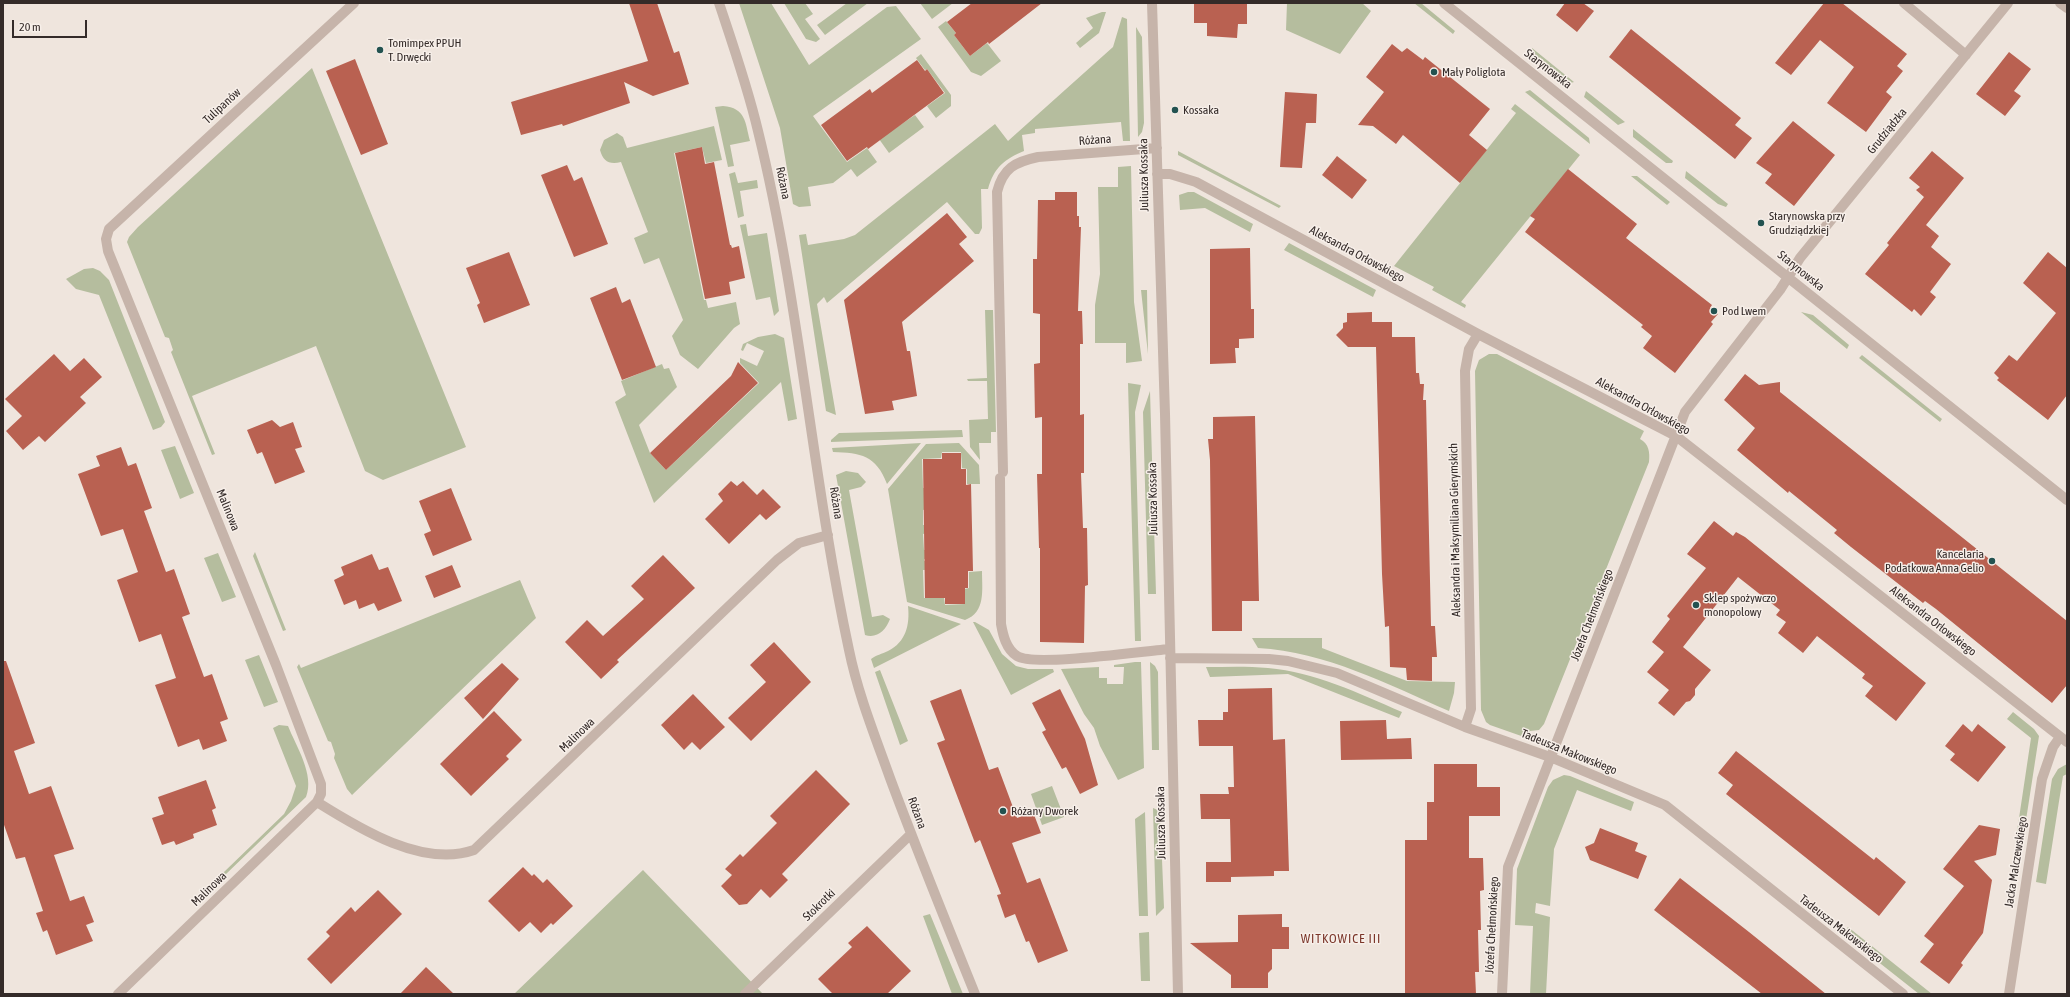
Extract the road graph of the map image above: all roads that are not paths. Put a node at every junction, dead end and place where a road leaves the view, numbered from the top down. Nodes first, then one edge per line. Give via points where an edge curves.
1 (354, 3) edge
2 (719, 3) edge
3 (1152, 3) edge
4 (1444, 3) edge
5 (1904, 3) edge
6 (2008, 3) edge
7 (2060, 3) edge
8 (2067, 8) edge
9 (1966, 55) junction
10 (1157, 148) junction
11 (1157, 174) junction
12 (108, 229) joint
13 (1788, 277) junction
14 (1478, 334) junction
15 (1676, 436) junction
16 (2067, 500) edge
17 (828, 535) junction
18 (1170, 654) junction
19 (1465, 727) junction
20 (2063, 740) edge
21 (1550, 756) junction
22 (317, 802) junction
23 (911, 834) junction
24 (118, 994) edge
25 (745, 994) edge
26 (976, 994) edge
27 (1178, 994) edge
28 (1502, 994) edge
29 (1903, 994) edge
30 (2009, 994) edge

1 - 12 street, Tulipanów
2 - 17 street, Różana via 759,132 795,319
3 - 10 street, Juliusza Kossaka
4 - 13 street, Starynowska
5 - 9 street
6 - 9 street, Grudziądzka
7 - 8 street
9 - 13 street, Grudziądzka via 1803,255
10 - 11 street, Juliusza Kossaka
10 - 18 street, Różana via 1038,157 1009,168 1000,178 997,192 1001,624 1003,637 1010,648 1017,656 1029,659 1083,658 1135,652
11 - 14 street, Aleksandra Orłowskiego via 1170,174 1196,182
11 - 18 street, Juliusza Kossaka
12 - 22 street, Malinowa via 108,251 318,772 321,794
13 - 15 street, Józefa Chełmońskiego via 1694,398 1685,412
13 - 16 street, Starynowska
14 - 15 street, Aleksandra Orłowskiego
14 - 19 street, Aleksandra i Maksymiliana Gierymskich via 1469,349 1465,371 1471,709
15 - 20 street, Aleksandra Orłowskiego
15 - 21 street, Józefa Chełmońskiego
17 - 22 street, Malinowa via 799,543 777,560 474,850 452,856 415,850 359,828
17 - 23 street, Różana via 849,651 860,691
18 - 19 street, Tadeusza Makowskiego via 1269,658 1310,666 1337,674
18 - 27 street, Juliusza Kossaka
19 - 21 street, Tadeusza Makowskiego
20 - 30 street, Jacka Malczewskiego via 2053,747 2042,779
21 - 28 street, Józefa Chełmońskiego via 1508,867
21 - 29 street, Tadeusza Makowskiego via 1665,805
22 - 24 street, Malinowa
23 - 25 street, Stokrotki
23 - 26 street, Różana

